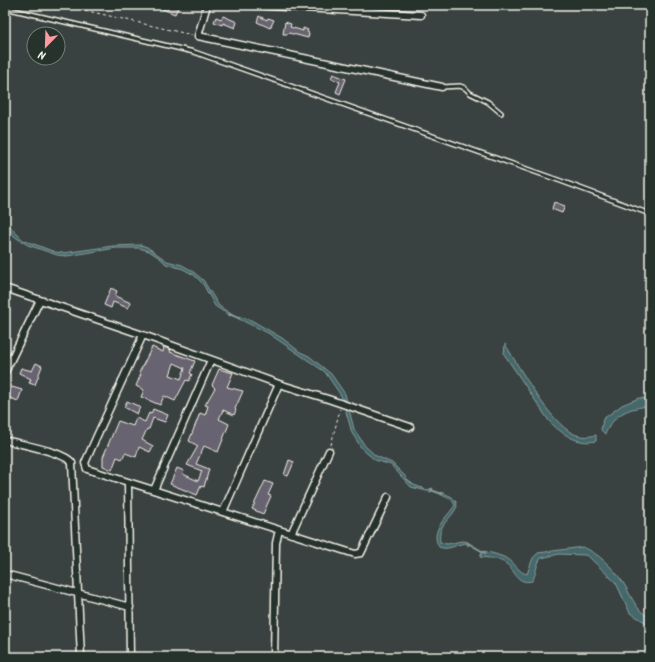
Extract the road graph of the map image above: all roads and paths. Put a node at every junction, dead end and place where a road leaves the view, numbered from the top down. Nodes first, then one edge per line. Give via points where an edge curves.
1 (62, 5) edge
2 (206, 5) edge
3 (253, 5) edge
4 (5, 8) edge
5 (421, 14) dead end
6 (198, 36) junction
7 (442, 87) joint
8 (501, 113) dead end
9 (650, 214) edge
10 (5, 288) edge
11 (40, 300) junction
12 (143, 335) junction
13 (211, 360) junction
14 (5, 372) edge
15 (279, 384) junction
16 (342, 404) junction
17 (410, 427) dead end
18 (5, 440) edge
19 (329, 451) joint
20 (128, 482) junction
21 (154, 490) junction
22 (388, 497) dead end
23 (223, 512) junction
24 (279, 530) junction
25 (291, 534) junction
26 (5, 574) edge
27 (79, 594) junction
28 (130, 607) junction
29 (81, 657) edge
30 (130, 657) edge
31 (274, 657) edge

1 - 6 path
2 - 6 street
3 - 5 street
4 - 9 lane via 194,52
6 - 7 street
7 - 8 lane via 465,88
10 - 11 street
11 - 12 street
11 - 14 street
12 - 13 street
12 - 20 street via 85,466 89,470
13 - 15 street
13 - 21 street
15 - 16 street
15 - 23 street
16 - 17 street
16 - 19 path
18 - 27 street via 56,454 72,463
19 - 25 street
20 - 21 street
20 - 28 street
21 - 23 street
22 - 25 street via 360,553 355,554
23 - 24 street
24 - 25 street
24 - 31 street via 276,543
26 - 27 street
27 - 28 street
27 - 29 street
28 - 30 street

